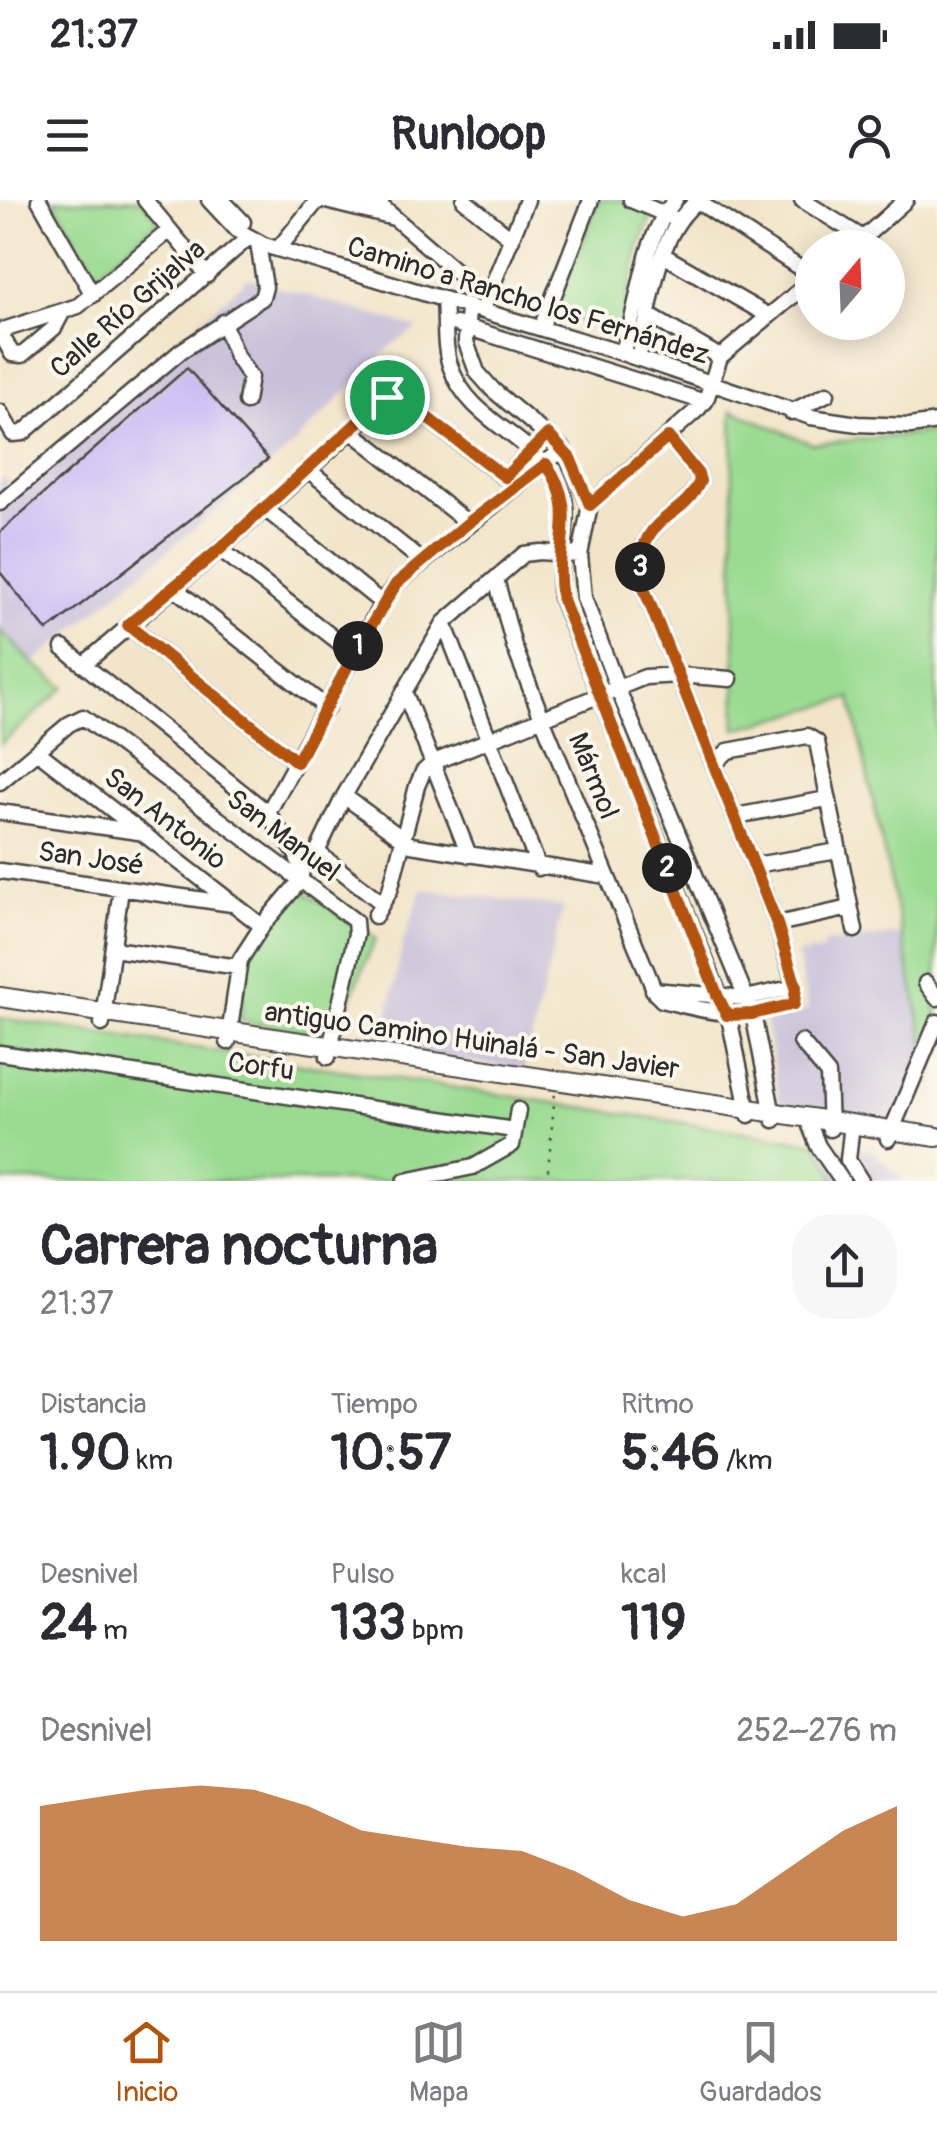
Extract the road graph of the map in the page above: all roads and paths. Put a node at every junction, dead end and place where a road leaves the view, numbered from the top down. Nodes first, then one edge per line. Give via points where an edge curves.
1 (39, 200) edge
2 (145, 200) edge
3 (210, 200) edge
4 (222, 200) edge
5 (320, 200) edge
6 (374, 200) edge
7 (464, 200) edge
8 (527, 200) edge
9 (591, 200) edge
10 (631, 200) edge
11 (676, 200) edge
12 (802, 200) edge
13 (906, 200) edge
14 (698, 201) edge
15 (672, 217) junction
16 (399, 220) junction
17 (170, 230) junction
18 (841, 230) edge
19 (873, 230) edge
20 (512, 239) junction
21 (253, 240) junction
22 (281, 245) junction
23 (663, 255) junction
24 (795, 267) edge
25 (207, 275) junction
26 (795, 293) edge
27 (93, 296) junction
28 (444, 300) junction
29 (480, 305) junction
30 (62, 312) junction
31 (650, 316) junction
32 (769, 316) junction
33 (446, 321) junction
34 (222, 322) junction
35 (542, 325) junction
36 (465, 326) junction
37 (0, 332) edge
38 (624, 350) junction
39 (639, 355) junction
40 (720, 357) junction
41 (713, 378) junction
42 (827, 394) dead end
43 (246, 402) dead end
44 (704, 402) junction
45 (0, 412) edge
46 (791, 412) junction
47 (937, 422) edge
48 (350, 430) junction
49 (548, 434) junction
50 (668, 437) junction
51 (563, 449) junction
52 (532, 451) junction
53 (546, 464) junction
54 (307, 469) junction
55 (511, 482) junction
56 (0, 502) edge
57 (590, 505) junction
58 (264, 508) junction
59 (468, 523) junction
60 (220, 549) junction
61 (560, 554) junction
62 (580, 555) junction
63 (422, 561) junction
64 (496, 579) junction
65 (174, 588) junction
66 (382, 603) junction
67 (444, 623) junction
68 (128, 625) junction
69 (62, 648) dead end
70 (354, 654) junction
71 (82, 665) junction
72 (679, 675) junction
73 (730, 679) dead end
74 (616, 686) junction
75 (404, 692) junction
76 (598, 694) junction
77 (327, 708) junction
78 (542, 718) junction
79 (489, 740) junction
80 (38, 752) junction
81 (297, 762) junction
82 (434, 762) junction
83 (715, 763) junction
84 (0, 782) edge
85 (344, 796) junction
86 (827, 799) junction
87 (0, 812) edge
88 (268, 813) junction
89 (736, 816) junction
90 (142, 833) junction
91 (403, 841) junction
92 (838, 851) junction
93 (470, 855) junction
94 (756, 865) junction
95 (539, 868) junction
96 (0, 871) edge
97 (607, 876) junction
98 (300, 881) junction
99 (121, 889) junction
100 (234, 904) junction
101 (850, 908) junction
102 (777, 924) junction
103 (262, 926) junction
104 (855, 930) dead end
105 (113, 949) junction
106 (238, 966) junction
107 (926, 983) dead end
108 (796, 987) junction
109 (653, 990) junction
110 (0, 997) edge
111 (718, 997) junction
112 (746, 998) junction
113 (937, 998) edge
114 (0, 1006) edge
115 (752, 1014) junction
116 (727, 1015) junction
117 (102, 1019) junction
118 (937, 1022) edge
119 (228, 1038) junction
120 (801, 1042) dead end
121 (329, 1052) junction
122 (0, 1053) edge
123 (556, 1088) junction
124 (518, 1110) dead end
125 (748, 1112) junction
126 (773, 1116) junction
127 (830, 1125) junction
128 (810, 1126) junction
129 (514, 1130) junction
130 (852, 1132) junction
131 (889, 1136) junction
132 (937, 1137) edge
133 (937, 1145) edge
134 (406, 1181) edge
135 (547, 1181) edge
136 (842, 1181) edge
137 (861, 1181) edge

1 - 27 street
2 - 17 street
3 - 21 street, Camino a Rancho los Fernández
4 - 22 street via 260,236
5 - 16 street
5 - 22 street
6 - 16 street
7 - 20 street
8 - 20 street
9 - 35 street
10 - 15 street
11 - 15 street
12 - 18 street
13 - 19 street
14 - 15 street
14 - 24 street
15 - 23 street
15 - 38 street via 644,267
16 - 29 street
17 - 25 street
17 - 27 street
20 - 29 street
21 - 22 street, Camino a Rancho los Fernández
21 - 25 street, Calle Río Grijalva
21 - 34 street via 264,294
22 - 28 street, Camino a Rancho los Fernández
22 - 29 street
23 - 31 street
23 - 32 street
25 - 45 street, Calle Río Grijalva via 23,433 12,434
26 - 32 street
27 - 30 street
28 - 29 street, Camino a Rancho los Fernández
28 - 33 street
29 - 35 street, Camino a Rancho los Fernández
29 - 36 street
30 - 37 street
30 - 37 street via 54,328 22,355 12,354
31 - 39 street
31 - 40 street
32 - 40 street
33 - 36 street
33 - 52 street via 448,358 459,385
34 - 43 street via 250,377
34 - 56 street
35 - 38 street, Camino a Rancho los Fernández
36 - 44 street
36 - 49 street via 471,361 484,382
38 - 39 street, Camino a Rancho los Fernández
39 - 41 street, Camino a Rancho los Fernández
40 - 41 street
41 - 44 street
41 - 46 street, Camino a Rancho los Fernández
42 - 46 street
44 - 50 street
46 - 47 street, Camino a Rancho los Fernández via 858,424
48 - 54 street
48 - 55 street via 396,394
48 - 59 street
49 - 51 street
49 - 52 street
50 - 57 street
50 - 72 street via 700,481 653,528 640,567
51 - 53 street
51 - 57 street
52 - 53 street
52 - 55 street
53 - 55 street
53 - 61 street via 566,508
54 - 58 street
54 - 63 street
55 - 59 street
57 - 62 street
58 - 60 street
58 - 66 street
59 - 63 street
60 - 65 street
60 - 70 street
61 - 62 street
61 - 64 street via 524,554
61 - 76 street via 562,598
62 - 74 street via 584,598
63 - 66 street
64 - 67 street
64 - 78 street, Mármol
65 - 68 street
65 - 77 street
66 - 70 street
67 - 75 street
67 - 79 street
68 - 71 street
68 - 81 street
69 - 71 street
70 - 77 street
71 - 88 street
72 - 73 street
72 - 74 street
72 - 83 street
74 - 76 street
74 - 112 street
75 - 82 street
75 - 85 street
76 - 78 street
76 - 111 street
77 - 81 street
78 - 79 street
78 - 97 street, Mármol
79 - 82 street
79 - 95 street
80 - 84 street
80 - 90 street, San Antonio
80 - 98 street, San Manuel via 69,724 87,719
81 - 88 street
82 - 91 street via 417,786
82 - 93 street
83 - 86 street via 728,751 806,736 821,752
83 - 89 street
85 - 91 street
85 - 91 street via 318,852 378,910
86 - 89 street
86 - 92 street
87 - 90 street
88 - 98 street via 296,854
89 - 94 street
90 - 100 street, San Antonio
91 - 93 street
92 - 94 street
92 - 101 street
93 - 95 street
94 - 102 street
95 - 97 street
96 - 99 street, San José
97 - 109 street, Mármol
98 - 103 street
98 - 121 street, San Manuel via 355,922
99 - 100 street, San José
99 - 105 street
100 - 103 street, San Antonio
101 - 102 street
101 - 104 street
102 - 108 street
103 - 106 street
105 - 106 street
105 - 117 street
106 - 119 street
107 - 113 street
108 - 112 street
108 - 115 street via 794,1004
109 - 111 street
109 - 116 street via 662,1000
110 - 117 main road
111 - 112 street
111 - 116 street
112 - 115 street
114 - 117 main road
115 - 116 street
115 - 126 street
116 - 125 street
117 - 119 main road
118 - 131 street
119 - 121 main road
120 - 127 street via 828,1074
121 - 123 main road
121 - 125 main road, antiguo Camino Huinalá - San Javier
122 - 129 street, Corfu
123 - 125 main road
123 - 135 path
124 - 129 street
125 - 126 main road
126 - 127 main road
126 - 128 main road
127 - 128 main road
127 - 130 main road
127 - 131 main road
128 - 136 street
129 - 134 street via 512,1145 472,1166
130 - 131 main road
130 - 137 street via 848,1160
131 - 132 main road
131 - 133 main road

